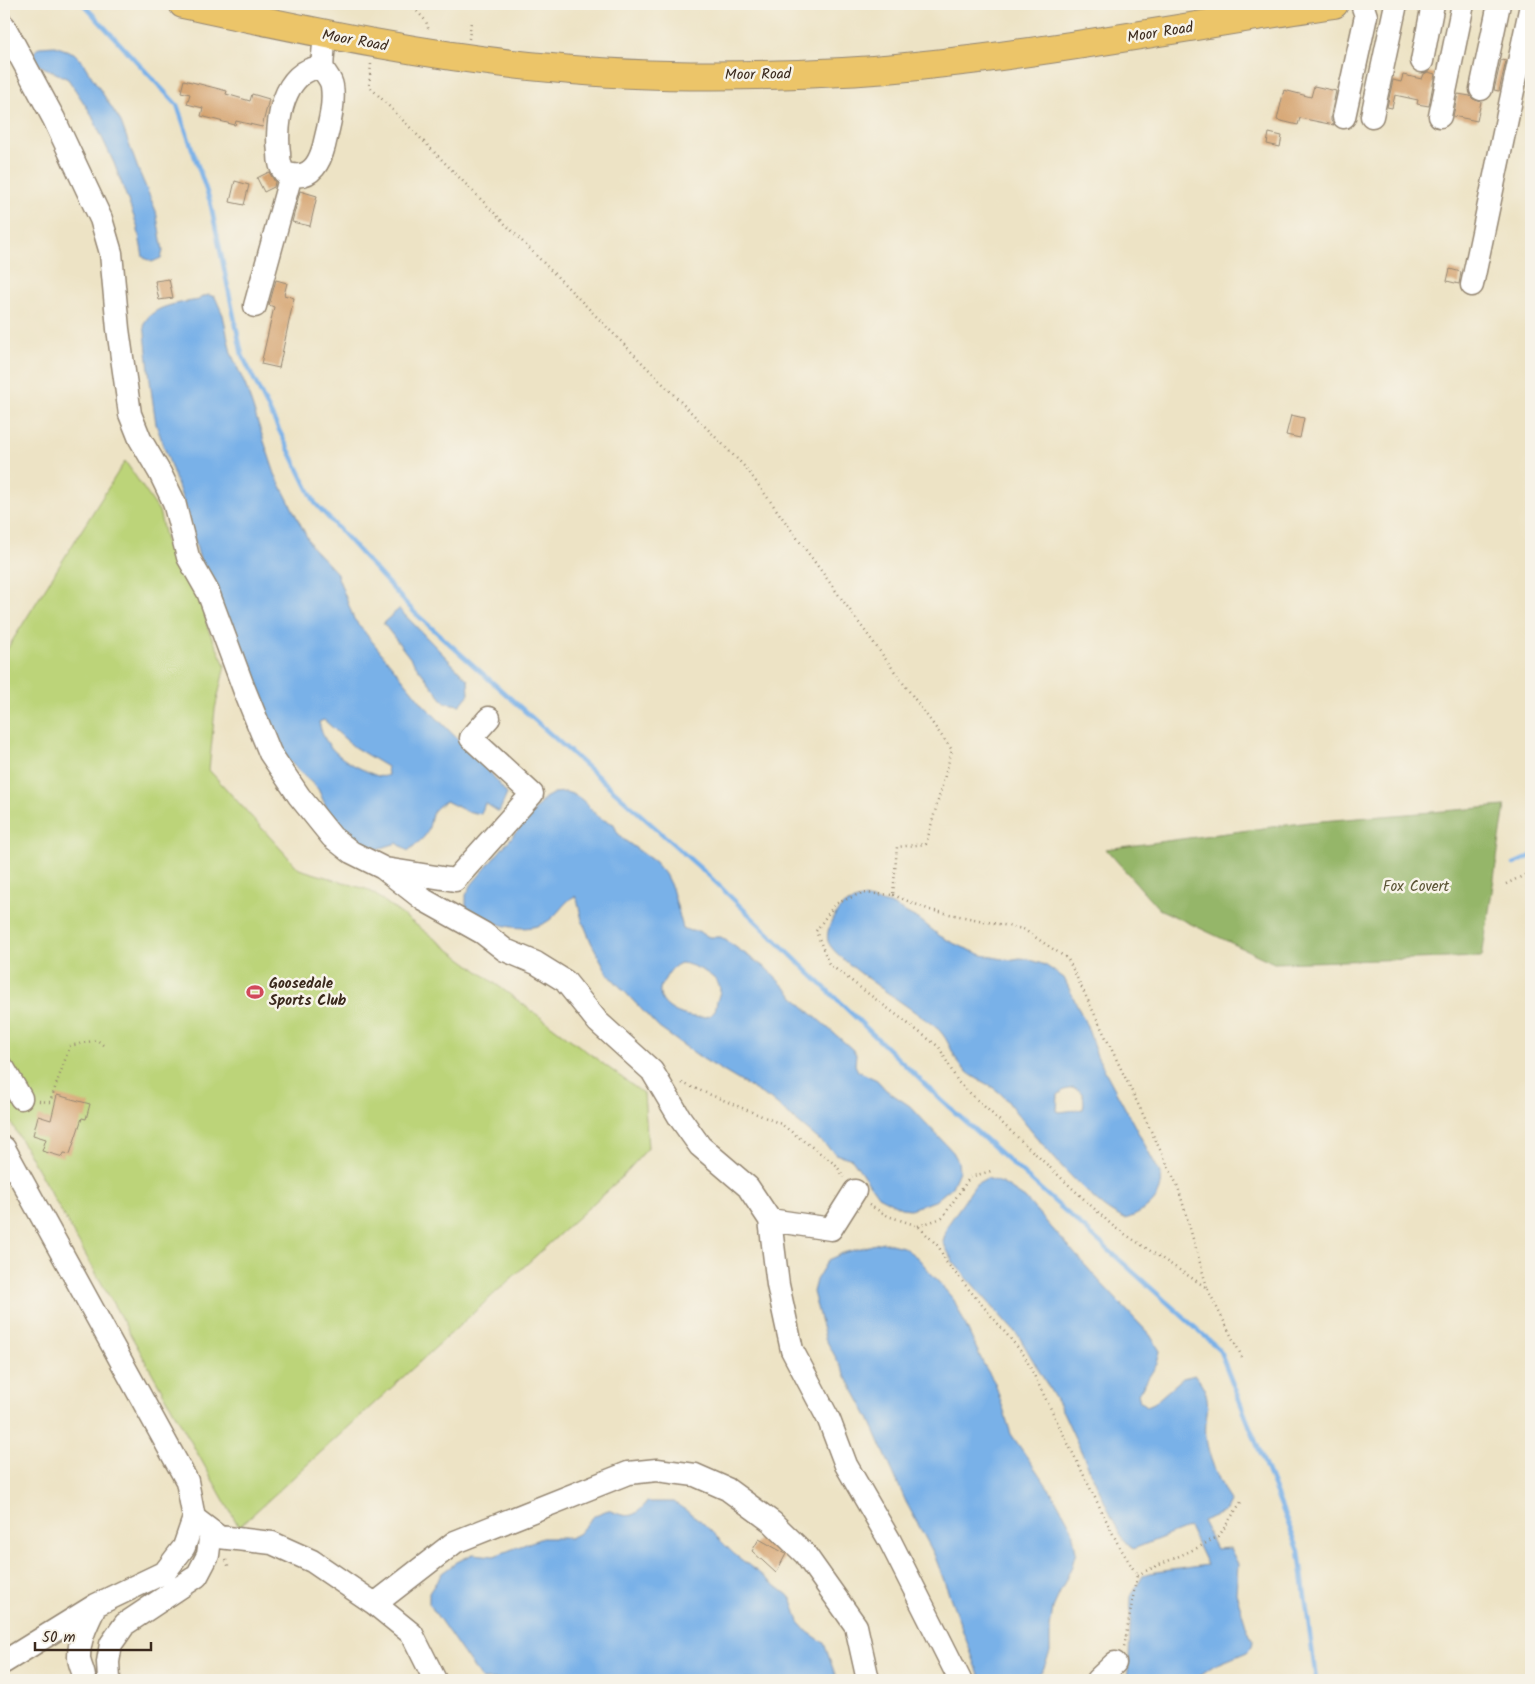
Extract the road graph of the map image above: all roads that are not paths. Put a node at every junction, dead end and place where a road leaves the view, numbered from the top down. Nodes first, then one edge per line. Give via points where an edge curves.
1 (183, 4) edge
2 (1334, 4) edge
3 (1362, 4) edge
4 (1396, 4) edge
5 (1433, 4) edge
6 (1463, 4) edge
7 (1499, 4) edge
8 (1531, 5) edge
9 (4, 26) edge
10 (325, 34) junction
11 (1422, 61) dead end
12 (322, 67) junction
13 (1481, 88) dead end
14 (1372, 116) dead end
15 (1440, 116) dead end
16 (1344, 117) dead end
17 (291, 175) junction
18 (1472, 285) dead end
19 (255, 306) dead end
20 (490, 718) dead end
21 (383, 868) junction
22 (455, 880) junction
23 (461, 921) junction
24 (4, 1069) edge
25 (21, 1098) road end
26 (4, 1148) edge
27 (854, 1191) road end
28 (770, 1220) junction
29 (203, 1524) junction
30 (375, 1604) junction
31 (96, 1605) junction
32 (4, 1662) edge
33 (1115, 1663) road end
34 (84, 1680) edge
35 (109, 1680) edge
36 (435, 1680) edge
37 (868, 1680) edge
38 (960, 1680) edge
39 (1097, 1680) edge

1 - 10 main road, Moor Road
2 - 10 main road, Moor Road via 1048,50 843,72 695,75 550,68 430,53
3 - 16 lane via 1366,16
4 - 14 lane
5 - 11 lane
6 - 15 lane
7 - 13 lane
8 - 18 lane
9 - 21 lane via 54,119 101,219 111,253 130,414 174,502 188,557 208,592 270,753 332,837 351,852
10 - 12 lane
12 - 17 lane via 332,85 323,150 316,166 308,174
12 - 17 lane via 297,79 283,101 278,147 284,172
17 - 19 lane
20 - 22 lane via 471,738 532,794
21 - 22 lane
21 - 23 lane via 424,900
22 - 23 lane via 450,897
23 - 28 lane via 506,950 565,981 598,1022 652,1071 700,1146 748,1187
24 - 25 lane
26 - 29 lane via 188,1481
27 - 28 lane via 831,1229
28 - 38 lane via 778,1285 792,1350 829,1420 846,1465 890,1540
29 - 30 lane via 219,1537 272,1543 312,1561
29 - 31 lane via 165,1572
29 - 35 lane via 208,1555 197,1576 125,1624 111,1644
30 - 36 lane via 412,1634
30 - 37 lane via 455,1542 628,1473 657,1470 695,1475 727,1489 772,1522 805,1554 856,1626
31 - 32 lane
31 - 34 lane via 82,1634 79,1659
33 - 39 lane

